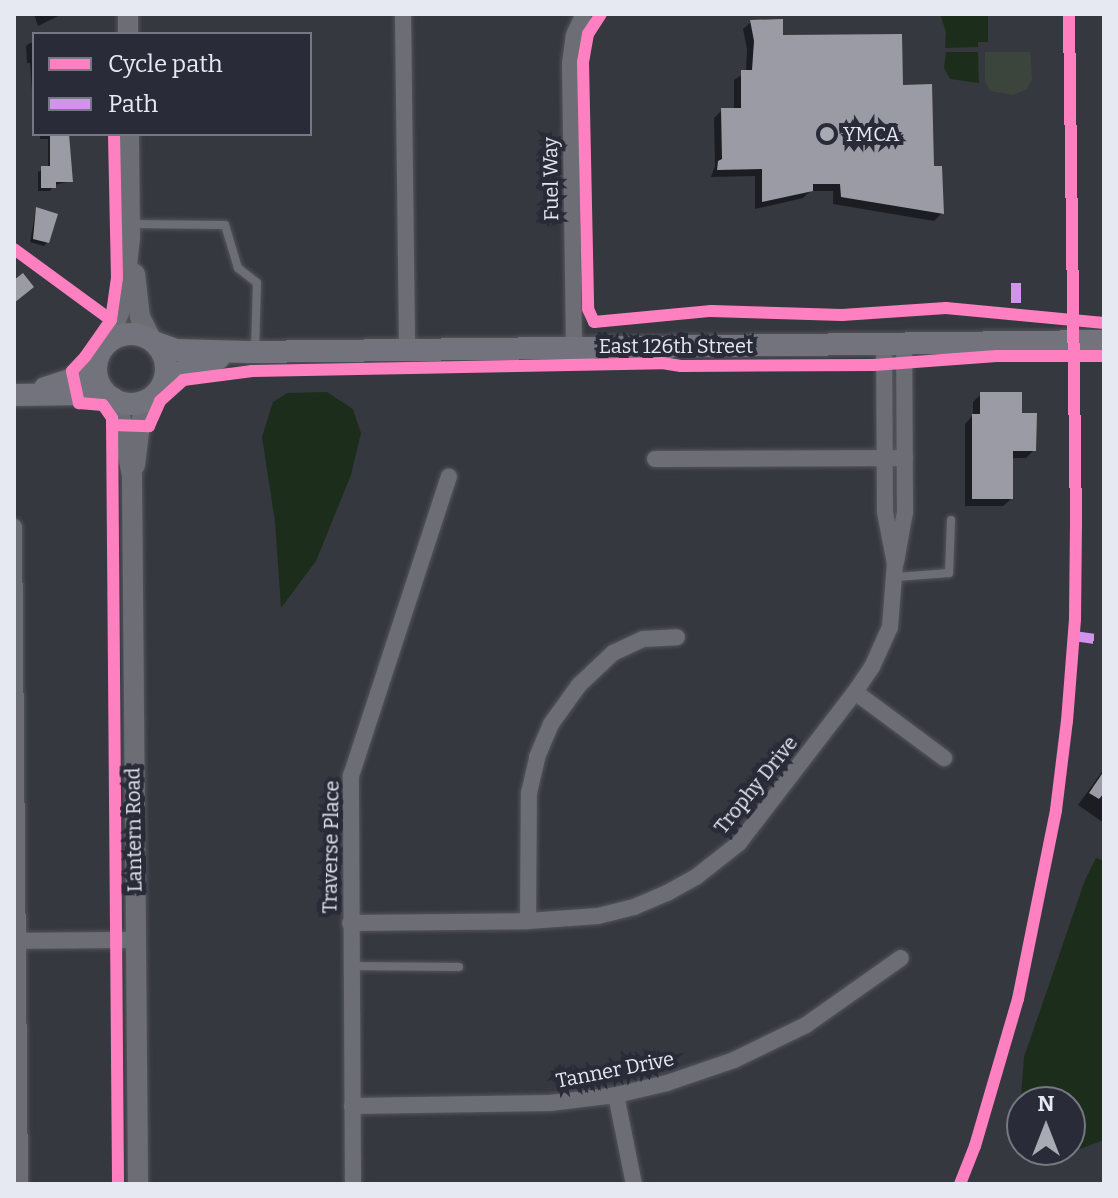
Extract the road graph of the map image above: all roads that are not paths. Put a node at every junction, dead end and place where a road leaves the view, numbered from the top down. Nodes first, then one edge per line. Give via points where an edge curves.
1 (403, 14) edge
2 (584, 14) edge
3 (129, 136) edge
4 (130, 231) junction
5 (152, 341) junction
6 (1104, 341) edge
7 (894, 344) junction
8 (574, 347) junction
9 (407, 349) junction
10 (102, 351) junction
11 (252, 352) junction
12 (155, 393) junction
13 (16, 395) edge
14 (115, 399) junction
15 (905, 458) junction
16 (655, 459) dead end
17 (885, 459) junction
18 (132, 476) junction
19 (449, 477) dead end
20 (951, 520) dead end
21 (14, 527) edge
22 (896, 570) junction
23 (677, 637) dead end
24 (855, 692) junction
25 (944, 758) dead end
26 (528, 921) junction
27 (350, 923) junction
28 (136, 940) junction
29 (16, 941) edge
30 (901, 958) dead end
31 (351, 966) junction
32 (459, 967) dead end
33 (616, 1095) junction
34 (352, 1106) junction
35 (20, 1184) edge
36 (138, 1184) edge
37 (353, 1184) edge
38 (634, 1184) edge

1 - 9 street
2 - 8 street, Fuel Way via 570,63
3 - 4 street
4 - 5 street via 140,317
4 - 10 street via 121,312
4 - 11 lane via 225,225 238,268 257,283
5 - 10 main road via 123,334
5 - 11 main road, East 126th Street via 176,350
5 - 12 main road via 166,366
6 - 7 main road, East 126th Street
7 - 8 main road, East 126th Street
7 - 15 street, Trophy Drive
7 - 17 street, Trophy Drive
8 - 9 main road, East 126th Street
9 - 11 main road, East 126th Street
10 - 13 main road via 75,378
10 - 14 main road via 99,381
11 - 12 main road, East 126th Street via 188,367
12 - 14 main road via 131,404
12 - 18 street, Lantern Road via 140,425
13 - 14 main road
14 - 18 street, Lantern Road
15 - 17 street
15 - 22 street, Trophy Drive via 905,512
16 - 17 street
17 - 22 street, Trophy Drive via 885,512
18 - 28 street, Lantern Road
19 - 27 street, Traverse Place via 351,776
20 - 22 lane via 949,573 943,577
21 - 29 street
22 - 24 street, Trophy Drive via 887,637
23 - 26 street via 643,639 613,653 579,685 551,724 529,793
24 - 25 street
24 - 26 street, Trophy Drive via 758,822 696,877 617,912
26 - 27 street, Trophy Drive
27 - 31 street, Traverse Place
28 - 29 street
28 - 36 street, Lantern Road
29 - 35 street
30 - 33 street, Tanner Drive via 780,1039 685,1078
31 - 32 lane
31 - 34 street, Traverse Place
33 - 34 street, Tanner Drive via 519,1105
33 - 38 street
34 - 37 street, Traverse Place

